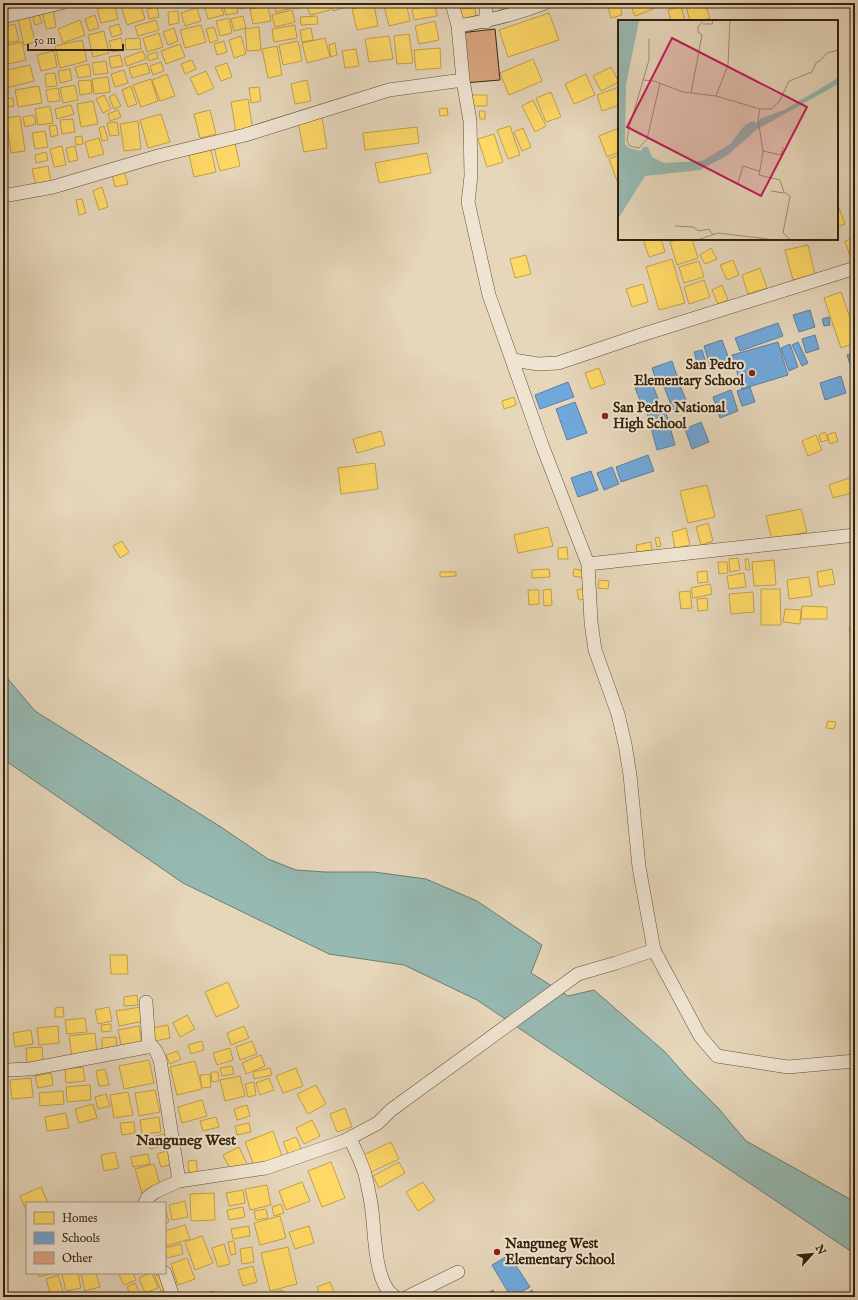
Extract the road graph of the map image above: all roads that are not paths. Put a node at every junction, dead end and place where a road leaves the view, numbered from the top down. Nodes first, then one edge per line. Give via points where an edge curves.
1 (61, 3) edge
2 (452, 3) edge
3 (486, 3) edge
4 (545, 3) edge
5 (3, 17) edge
6 (486, 22) junction
7 (458, 26) junction
8 (463, 80) junction
9 (3, 196) edge
10 (855, 268) edge
11 (513, 360) junction
12 (855, 535) edge
13 (588, 564) junction
14 (654, 950) junction
15 (146, 1002) dead end
16 (149, 1046) junction
17 (855, 1061) edge
18 (8, 1070) dead end
19 (350, 1138) junction
20 (179, 1181) junction
21 (146, 1202) edge
22 (458, 1272) dead end
23 (165, 1274) edge
24 (173, 1297) edge
25 (395, 1297) edge
26 (407, 1297) edge

1 - 5 street
2 - 7 street
3 - 6 street
4 - 6 street
6 - 7 street
7 - 8 street
8 - 9 street via 390,90 245,135 158,156 53,187
8 - 11 street via 470,121 471,176 468,202 489,295
10 - 11 street via 558,362 538,364
11 - 13 street
12 - 13 street
13 - 14 street via 595,650 618,714 625,744 639,867
14 - 17 street via 700,1036 717,1056 788,1067
14 - 19 street via 578,974 391,1110 378,1123
15 - 16 street
16 - 18 street via 30,1069
16 - 20 street via 154,1048 160,1060
19 - 20 street via 266,1168
19 - 25 street via 366,1176 376,1257 390,1294
20 - 21 street via 155,1192
22 - 26 street
23 - 24 street

